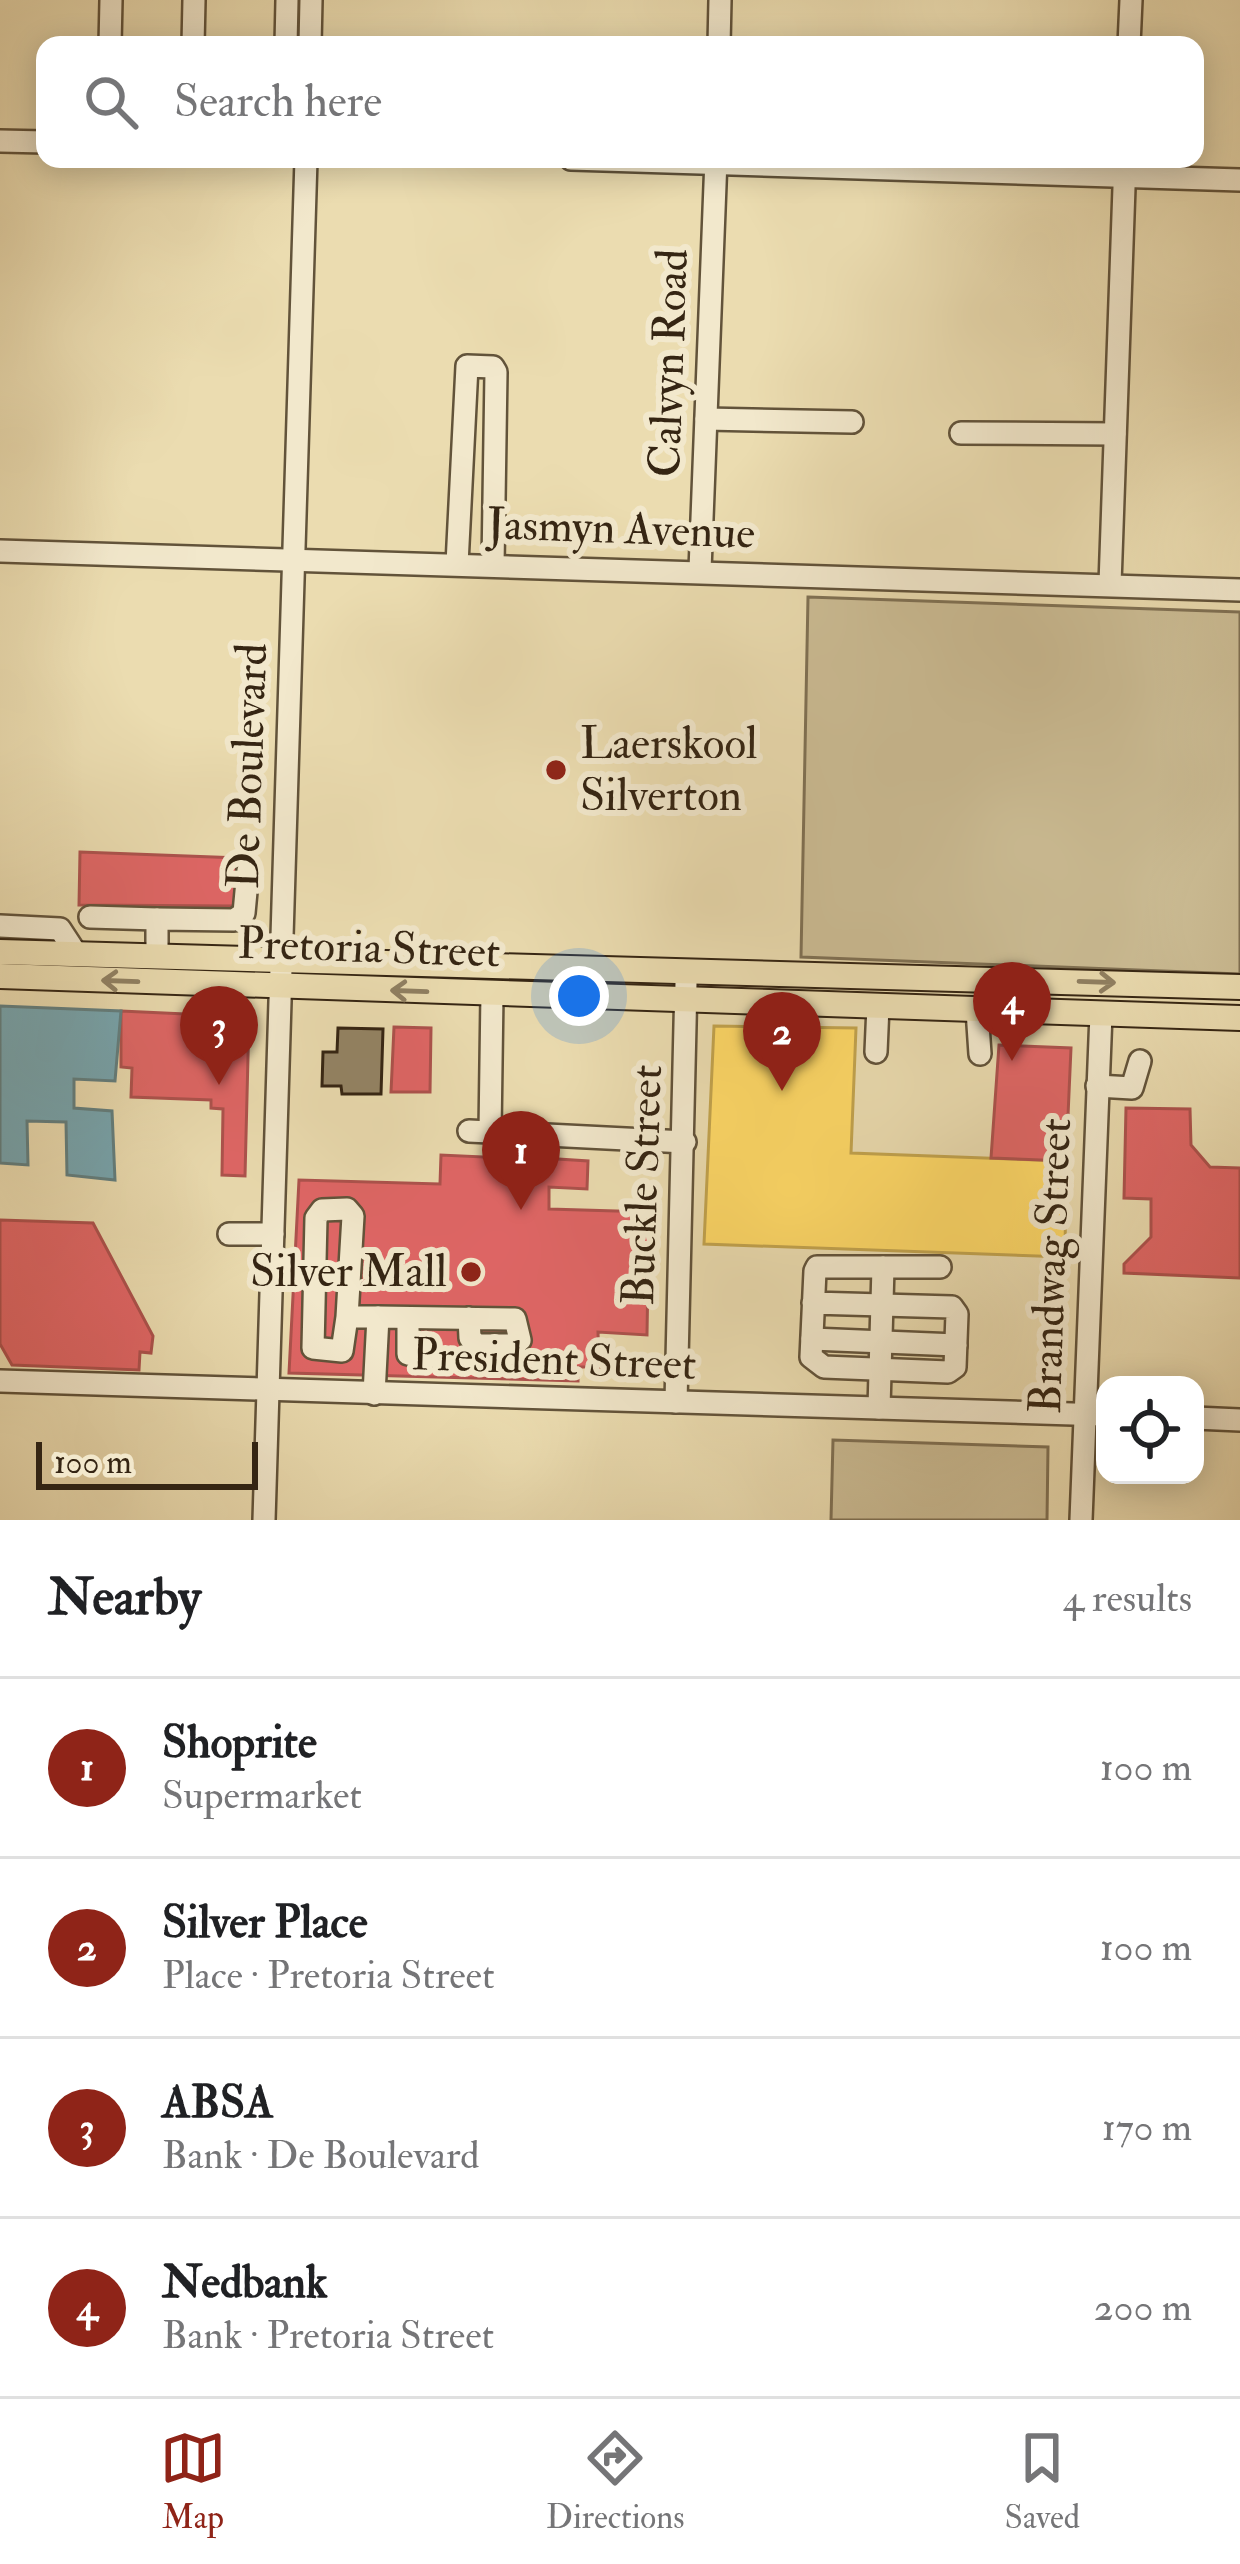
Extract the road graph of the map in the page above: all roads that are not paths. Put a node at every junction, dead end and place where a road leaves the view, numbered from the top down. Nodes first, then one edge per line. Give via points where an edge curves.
1 (111, 0) edge
2 (194, 0) edge
3 (207, 0) edge
4 (287, 0) edge
5 (311, 0) edge
6 (720, 0) edge
7 (1131, 0) edge
8 (110, 36) edge
9 (193, 36) edge
10 (206, 36) edge
11 (286, 36) edge
12 (310, 36) edge
13 (719, 36) edge
14 (1130, 36) edge
15 (0, 141) edge
16 (36, 142) edge
17 (306, 168) edge
18 (716, 168) edge
19 (1125, 168) edge
20 (1134, 168) edge
21 (1240, 180) edge
22 (706, 418) junction
23 (852, 422) dead end
24 (961, 433) dead end
25 (1115, 434) junction
26 (0, 551) edge
27 (293, 560) junction
28 (457, 564) junction
29 (493, 565) junction
30 (700, 570) junction
31 (1110, 584) junction
32 (1240, 590) edge
33 (248, 870) dead end
34 (90, 916) dead end
35 (157, 920) junction
36 (0, 926) edge
37 (0, 952) edge
38 (76, 955) junction
39 (157, 957) junction
40 (686, 970) junction
41 (740, 972) junction
42 (280, 975) junction
43 (0, 976) edge
44 (1240, 987) edge
45 (492, 994) junction
46 (687, 1000) junction
47 (878, 1006) junction
48 (977, 1010) junction
49 (1101, 1014) junction
50 (1240, 1018) edge
51 (876, 1052) dead end
52 (980, 1054) dead end
53 (1140, 1060) dead end
54 (1097, 1086) junction
55 (685, 1142) junction
56 (229, 1234) dead end
57 (273, 1234) junction
58 (883, 1267) junction
59 (940, 1267) dead end
60 (312, 1301) junction
61 (813, 1303) junction
62 (882, 1305) junction
63 (348, 1310) junction
64 (378, 1317) junction
65 (408, 1318) junction
66 (469, 1318) dead end
67 (812, 1340) junction
68 (881, 1342) junction
69 (956, 1345) junction
70 (429, 1357) dead end
71 (880, 1370) junction
72 (0, 1381) edge
73 (268, 1391) junction
74 (374, 1394) junction
75 (676, 1402) junction
76 (879, 1408) junction
77 (1094, 1415) edge
78 (1204, 1418) edge
79 (1240, 1420) edge
80 (264, 1520) edge
81 (1081, 1520) edge

1 - 8 street
2 - 9 street
3 - 10 street
4 - 11 street
5 - 12 street
6 - 13 street
7 - 14 street
15 - 16 street
17 - 27 street, De Boulevard
18 - 22 street, Calvyn Road
19 - 25 street
20 - 21 street
22 - 23 street
22 - 30 street, Calvyn Road
24 - 25 street
25 - 31 street
26 - 27 street, Jasmyn Avenue
27 - 28 street, Jasmyn Avenue
27 - 42 street, De Boulevard
28 - 29 street, Jasmyn Avenue
28 - 29 street via 463,370 480,366 496,372
29 - 30 street, Jasmyn Avenue
30 - 31 street, Jasmyn Avenue
31 - 32 street, Jasmyn Avenue
33 - 35 street via 244,913 234,920
34 - 35 street
35 - 39 street
36 - 38 street via 60,929
37 - 38 main road, Pretoria Street
38 - 39 main road, Pretoria Street
39 - 42 main road, Pretoria Street
40 - 41 main road, Pretoria Street
40 - 42 main road, Pretoria Street
40 - 46 street, Buckle Street
41 -> 44 main road, Pretoria Street
41 - 48 main road via 766,988 958,997
42 -> 43 main road, Pretoria Street
45 -> 42 main road, Pretoria Street
42 - 57 street, De Boulevard
45 - 46 main road, Pretoria Street
45 - 55 street via 480,1131
46 - 47 main road, Pretoria Street
46 - 55 street, Buckle Street
47 - 48 main road, Pretoria Street
47 - 51 street
48 - 49 main road, Pretoria Street
48 - 52 street
49 - 50 main road, Pretoria Street
49 - 54 street, Brandwag Street
53 - 54 street via 1132,1088
54 - 77 street, Brandwag Street
55 - 75 street, Buckle Street
56 - 57 street
57 - 73 street, De Boulevard
58 - 59 street
58 - 61 street via 817,1267
58 - 62 street
60 - 63 street
60 - 63 street via 310,1343 317,1351 346,1348
60 - 63 street via 318,1212 346,1209 353,1216
61 - 62 street
61 - 67 street
62 - 68 street
62 - 69 street via 952,1307
63 - 64 street
64 - 65 street
64 - 74 street
65 - 66 street
65 - 70 street via 408,1354
67 - 68 street
67 - 71 street via 815,1365
68 - 69 street
68 - 71 street
69 - 71 street via 949,1372
71 - 76 street
72 - 73 street, President Street
73 - 74 street, President Street
73 - 80 street, De Boulevard
74 - 75 street, President Street
75 - 76 street, President Street
76 - 77 street, President Street
77 - 81 street, Brandwag Street
78 - 79 street

